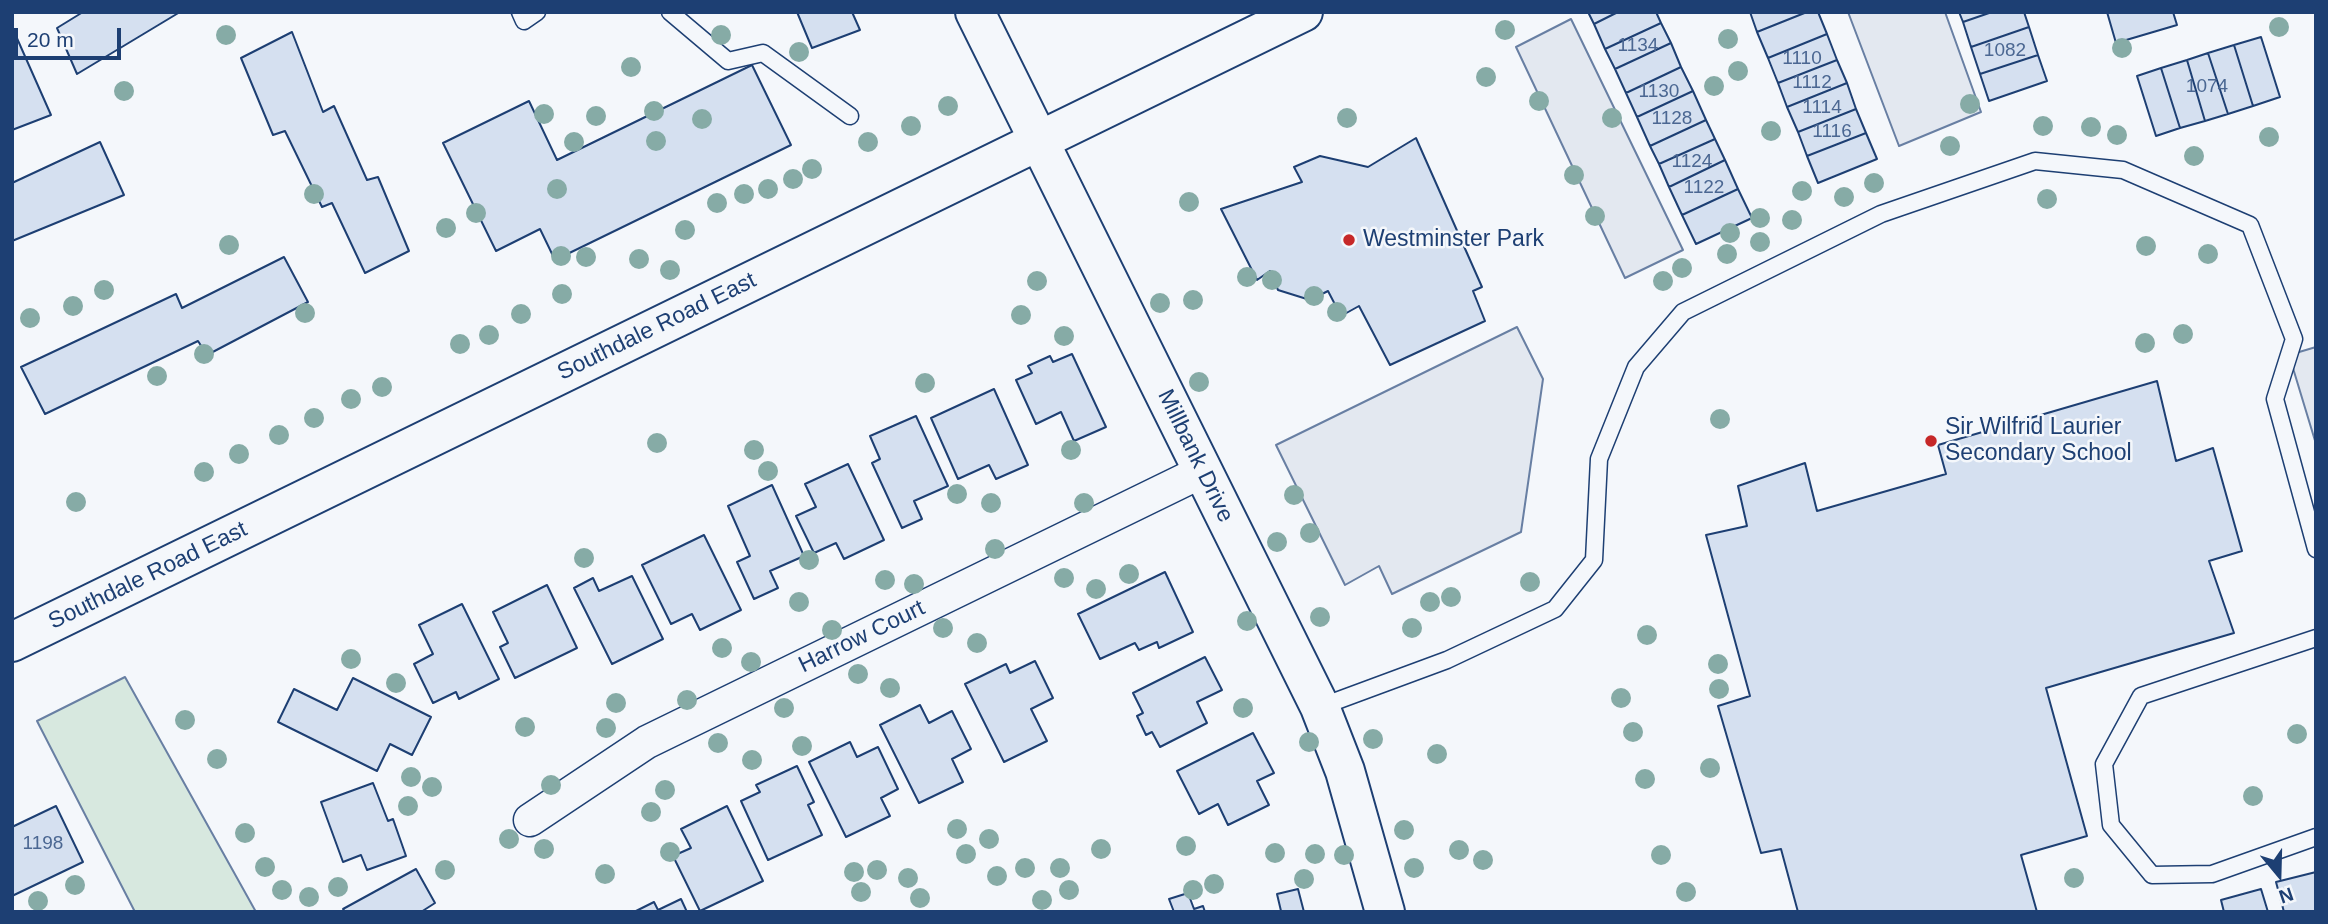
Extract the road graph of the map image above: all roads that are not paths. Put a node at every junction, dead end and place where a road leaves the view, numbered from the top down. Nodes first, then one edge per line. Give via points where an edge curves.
1 (520, 12) edge
2 (537, 12) edge
3 (670, 12) edge
4 (975, 12) edge
5 (1303, 12) edge
6 (850, 116) dead end
7 (1038, 140) junction
8 (1203, 471) junction
9 (2316, 549) edge
10 (2316, 638) edge
11 (12, 642) edge
12 (1320, 707) junction
13 (530, 820) dead end
14 (2316, 837) edge
15 (1385, 912) edge

1 - 2 lane via 524,21
3 - 6 lane via 728,61 763,53
4 - 7 main road, Millbank Drive
5 - 7 main road, Southdale Road East
7 - 8 main road, Millbank Drive
7 - 11 main road, Southdale Road East
8 - 12 main road, Millbank Drive
8 - 13 street, Harrow Court via 647,742
9 - 12 lane via 2275,399 2294,338 2250,225 2123,170 2035,161 1881,214 1683,312 1636,367 1599,459 1594,560 1555,609 1447,660
10 - 14 lane via 2141,696 2104,764 2111,825 2152,875 2212,874
12 - 15 main road, Millbank Drive via 1345,771

